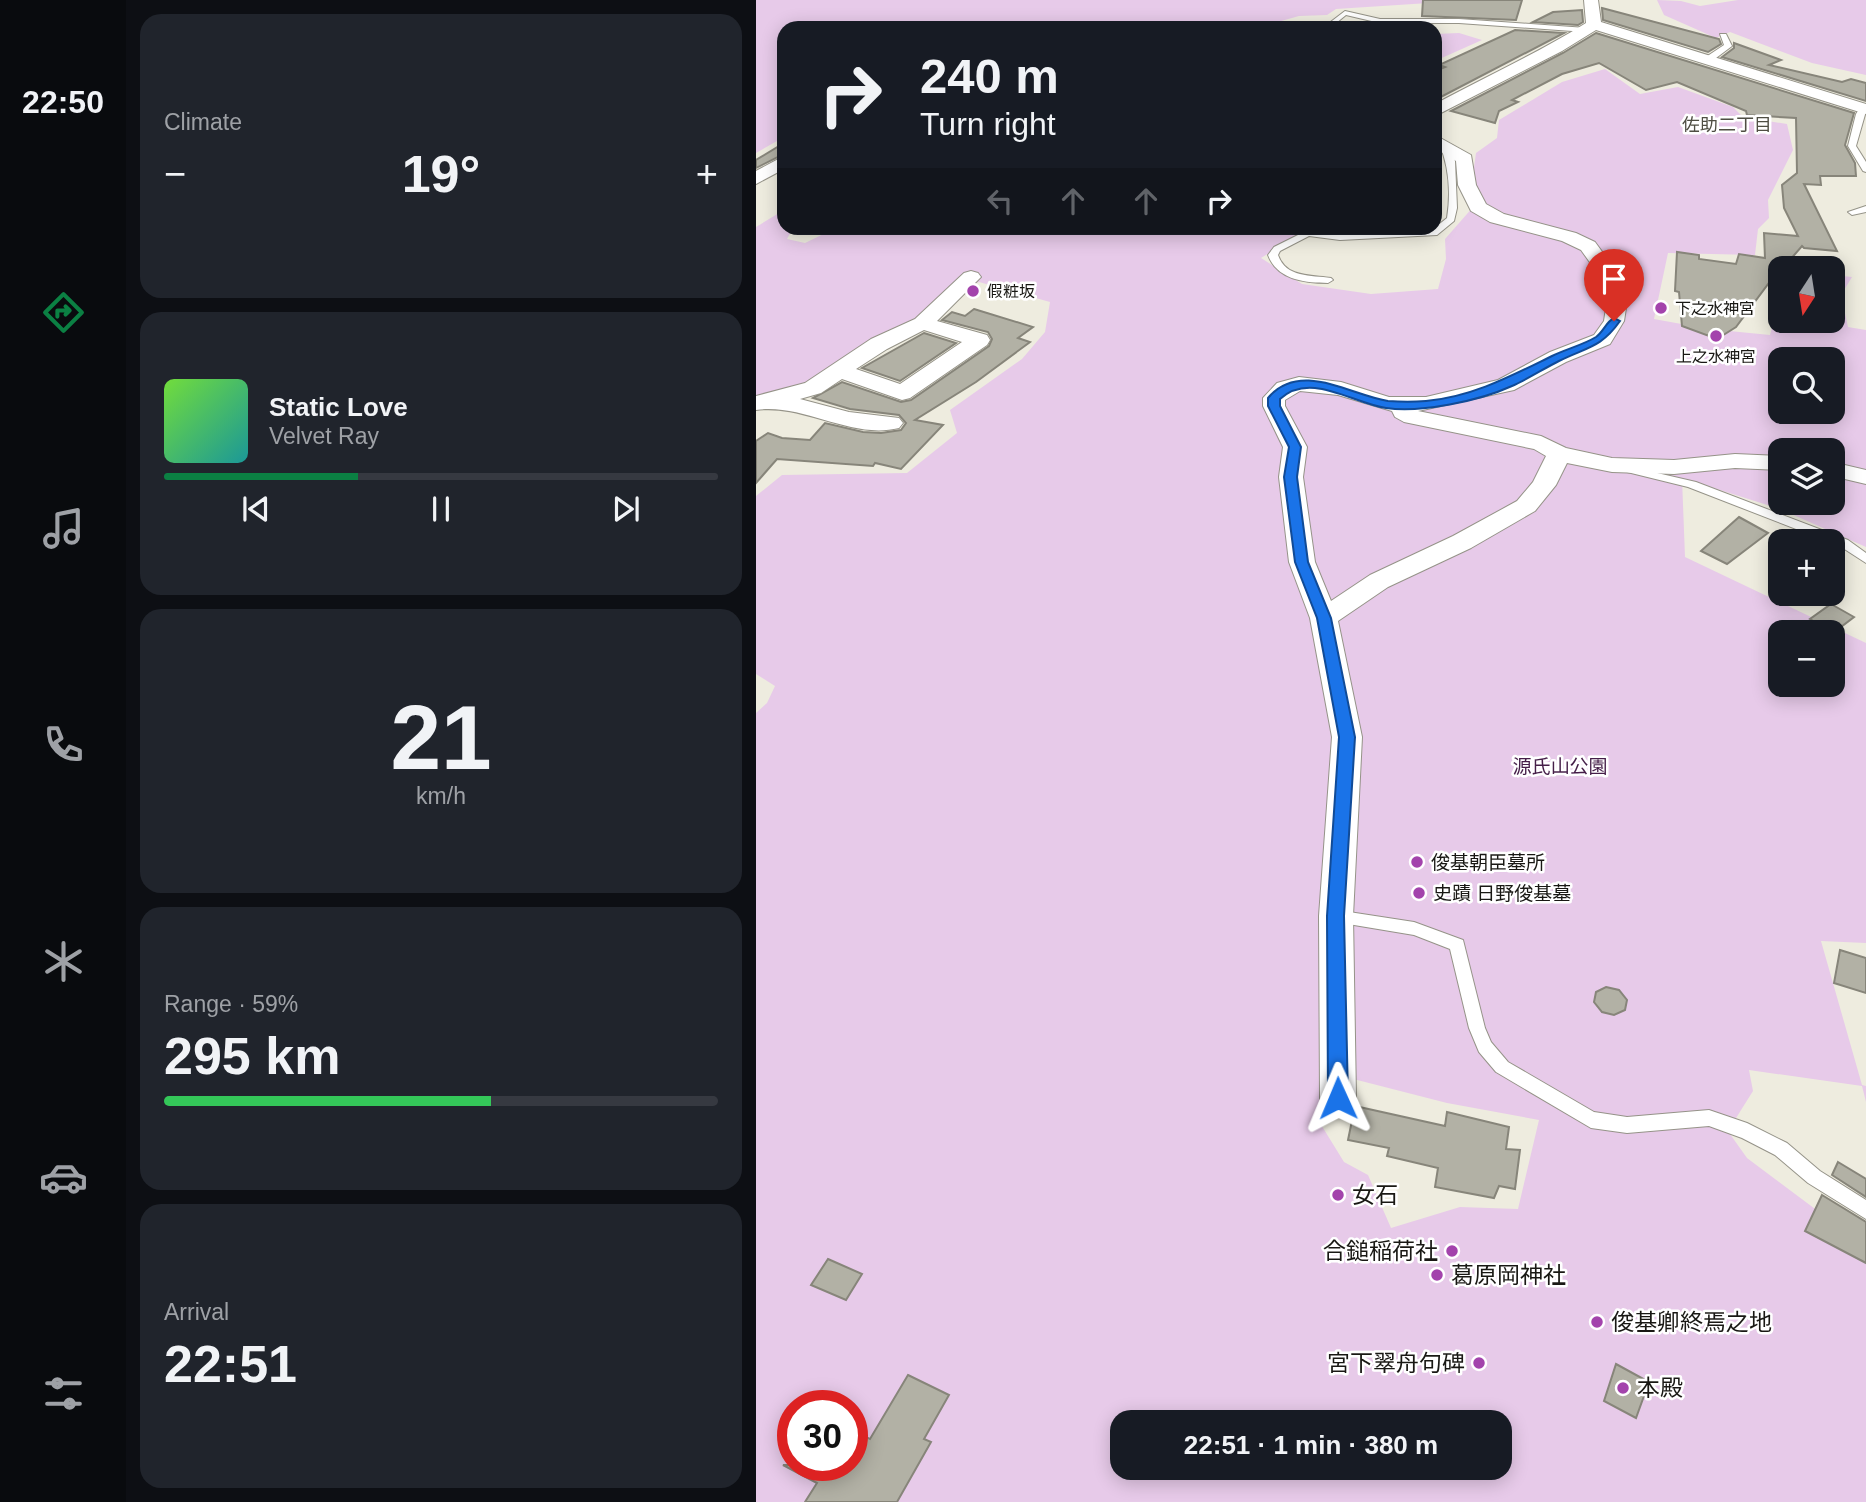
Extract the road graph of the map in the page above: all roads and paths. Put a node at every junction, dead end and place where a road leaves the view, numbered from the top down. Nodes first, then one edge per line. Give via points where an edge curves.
1 (1591, 0) edge
2 (1335, 21) edge
3 (1380, 21) edge
4 (1380, 21) edge
5 (1442, 21) edge
6 (1442, 21) edge
7 (1590, 28) junction
8 (1723, 36) dead end
9 (1709, 59) junction
10 (1442, 107) edge
11 (1865, 108) edge
12 (1442, 143) edge
13 (1442, 146) edge
14 (777, 165) edge
15 (1866, 169) edge
16 (757, 178) edge
17 (777, 181) edge
18 (1866, 209) edge
19 (1852, 212) dead end
20 (1442, 226) edge
21 (1304, 235) edge
22 (1324, 235) edge
23 (1387, 235) edge
24 (971, 277) dead end
25 (1328, 280) dead end
26 (922, 323) junction
27 (842, 371) junction
28 (766, 402) edge
29 (1387, 404) junction
30 (891, 423) dead end
31 (1559, 454) junction
32 (1768, 462) edge
33 (1612, 465) junction
34 (1845, 472) edge
35 (1866, 477) edge
36 (1866, 559) edge
37 (1324, 618) junction
38 (1336, 916) junction
39 (1338, 1098) dead end
40 (1866, 1210) edge

1 - 7 street
2 - 4 lane via 1345,12
3 - 6 lane
5 - 7 lane
7 - 9 street
7 - 10 street
8 - 9 lane via 1728,46
9 - 11 street
11 - 15 lane via 1852,146
12 - 29 street via 1465,159 1467,185 1478,207 1497,218 1569,236 1588,246 1618,295 1614,321 1601,338 1506,385 1426,404
13 - 20 lane via 1451,161 1453,208 1451,219
14 - 16 street
16 - 17 street
18 - 19 lane
21 - 25 lane via 1277,249 1272,255 1274,262 1301,278
22 - 23 lane
24 - 26 street
26 - 27 street via 879,344
26 - 27 street via 979,340 902,393
27 - 28 street via 813,388
28 - 30 street
29 - 31 street via 1412,417 1541,443
29 - 37 street via 1341,389 1299,384 1274,398 1295,447 1291,477 1301,562
31 - 33 street
31 - 37 street via 1544,485 1525,506 1379,581
32 - 33 street
33 - 36 lane via 1692,484 1844,543
34 - 35 street
37 - 38 street via 1347,737
38 - 39 street
38 - 40 lane via 1444,937 1457,945 1485,1047 1502,1068 1581,1115 1627,1125 1709,1118 1734,1126 1781,1149 1814,1177

